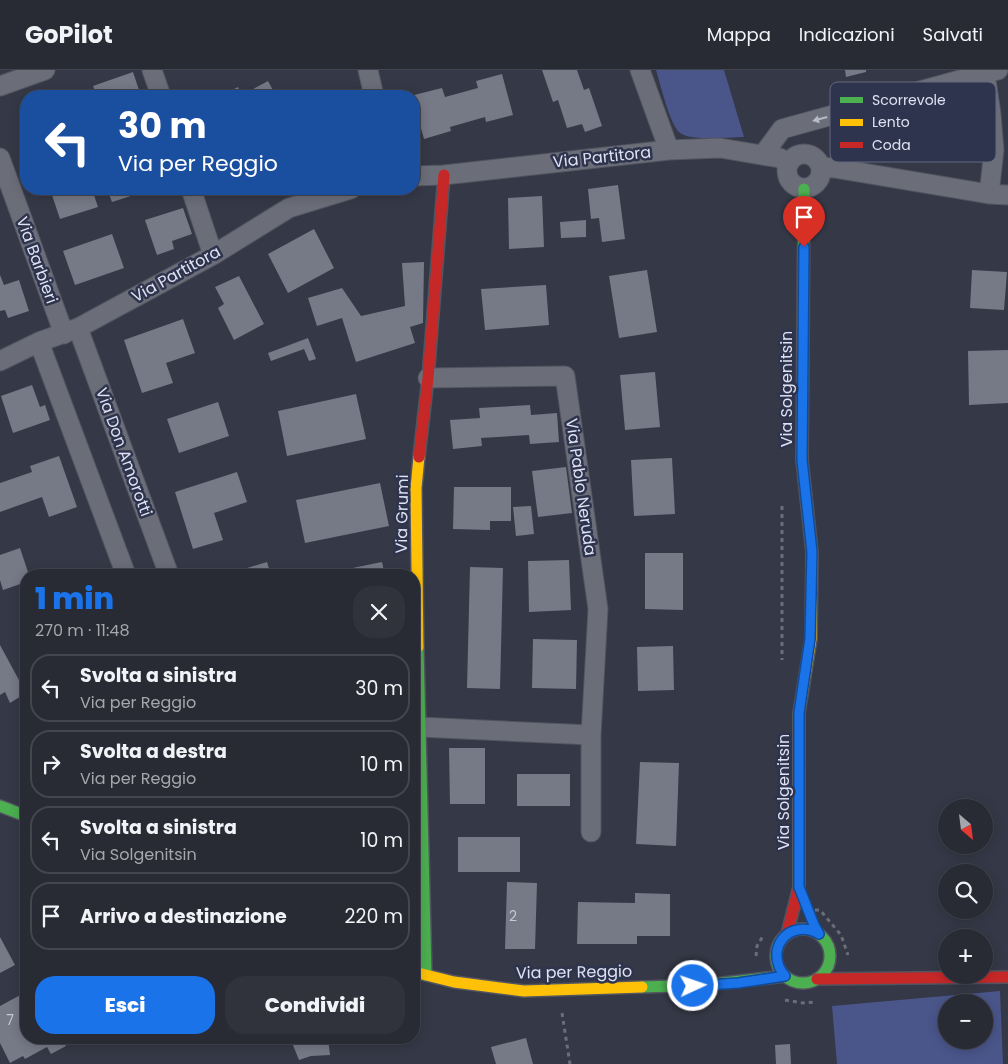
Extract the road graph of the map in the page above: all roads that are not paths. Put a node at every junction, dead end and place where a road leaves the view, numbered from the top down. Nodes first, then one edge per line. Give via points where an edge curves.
1 (45, 70) edge
2 (152, 70) edge
3 (368, 70) edge
4 (640, 70) edge
5 (991, 72) edge
6 (954, 82) edge
7 (0, 86) edge
8 (159, 90) edge
9 (373, 90) edge
10 (830, 116) edge
11 (669, 150) junction
12 (763, 156) junction
13 (0, 158) edge
14 (993, 162) edge
15 (788, 164) junction
16 (821, 167) junction
17 (444, 175) junction
18 (420, 176) edge
19 (804, 189) junction
20 (989, 194) junction
21 (193, 195) edge
22 (331, 195) edge
23 (1008, 195) edge
24 (213, 255) junction
25 (71, 331) junction
26 (40, 342) junction
27 (0, 361) edge
28 (428, 378) junction
29 (124, 569) edge
30 (167, 569) edge
31 (417, 569) edge
32 (420, 727) joint
33 (591, 735) junction
34 (0, 806) edge
35 (20, 814) edge
36 (592, 832) dead end
37 (799, 887) junction
38 (788, 934) junction
39 (819, 934) junction
40 (830, 952) junction
41 (776, 954) junction
42 (420, 974) edge
43 (426, 975) junction
44 (785, 976) junction
45 (879, 977) junction
46 (1008, 977) edge
47 (817, 979) junction
48 (738, 983) junction

1 - 7 street
2 - 8 street
3 - 9 street
4 - 11 street
5 -> 6 street
10 -> 12 street via 782,129
11 - 12 street, Via Partitora via 720,148
11 - 17 street, Via Partitora
12 - 15 street, Via Partitora via 780,158
13 - 25 street, Via Barbieri
14 - 20 street
15 - 16 street via 794,156 804,154 814,157
15 - 19 street via 786,170 790,182
16 - 19 street via 818,182
16 - 20 street
17 - 18 street, Via Partitora
17 - 28 street, Via Grumi
19 - 37 street, Via Solgenitsin via 802,460 812,552 810,639 799,713
20 - 23 street
21 - 24 street
22 - 24 street, Via Partitora via 288,208
24 - 25 street, Via Partitora
25 - 26 street, Via Partitora
25 - 30 street, Via Don Amorotti
26 - 27 street, Via Partitora
26 - 29 street
28 - 31 street, Via Grumi via 416,488
28 - 33 street, Via Pablo Neruda via 565,376 598,609
32 - 33 street
32 - 43 street, Via Grumi
33 - 36 street, Via Pablo Neruda
34 - 35 street
37 - 38 street, Via Solgenitsin
37 - 39 street, Via Solgenitsin
38 - 39 street via 800,929
38 - 41 street
39 - 40 street, Via per Reggio
40 - 45 street, Via per Reggio via 846,963
40 - 47 street via 828,967
41 - 44 street
41 - 48 street
42 - 43 street, Via per Reggio
43 - 48 street, Via per Reggio via 524,991
44 - 47 street, Via per Reggio via 804,983
44 - 48 street, Via per Reggio
45 - 46 street, Via per Reggio
45 - 47 street, Via per Reggio

